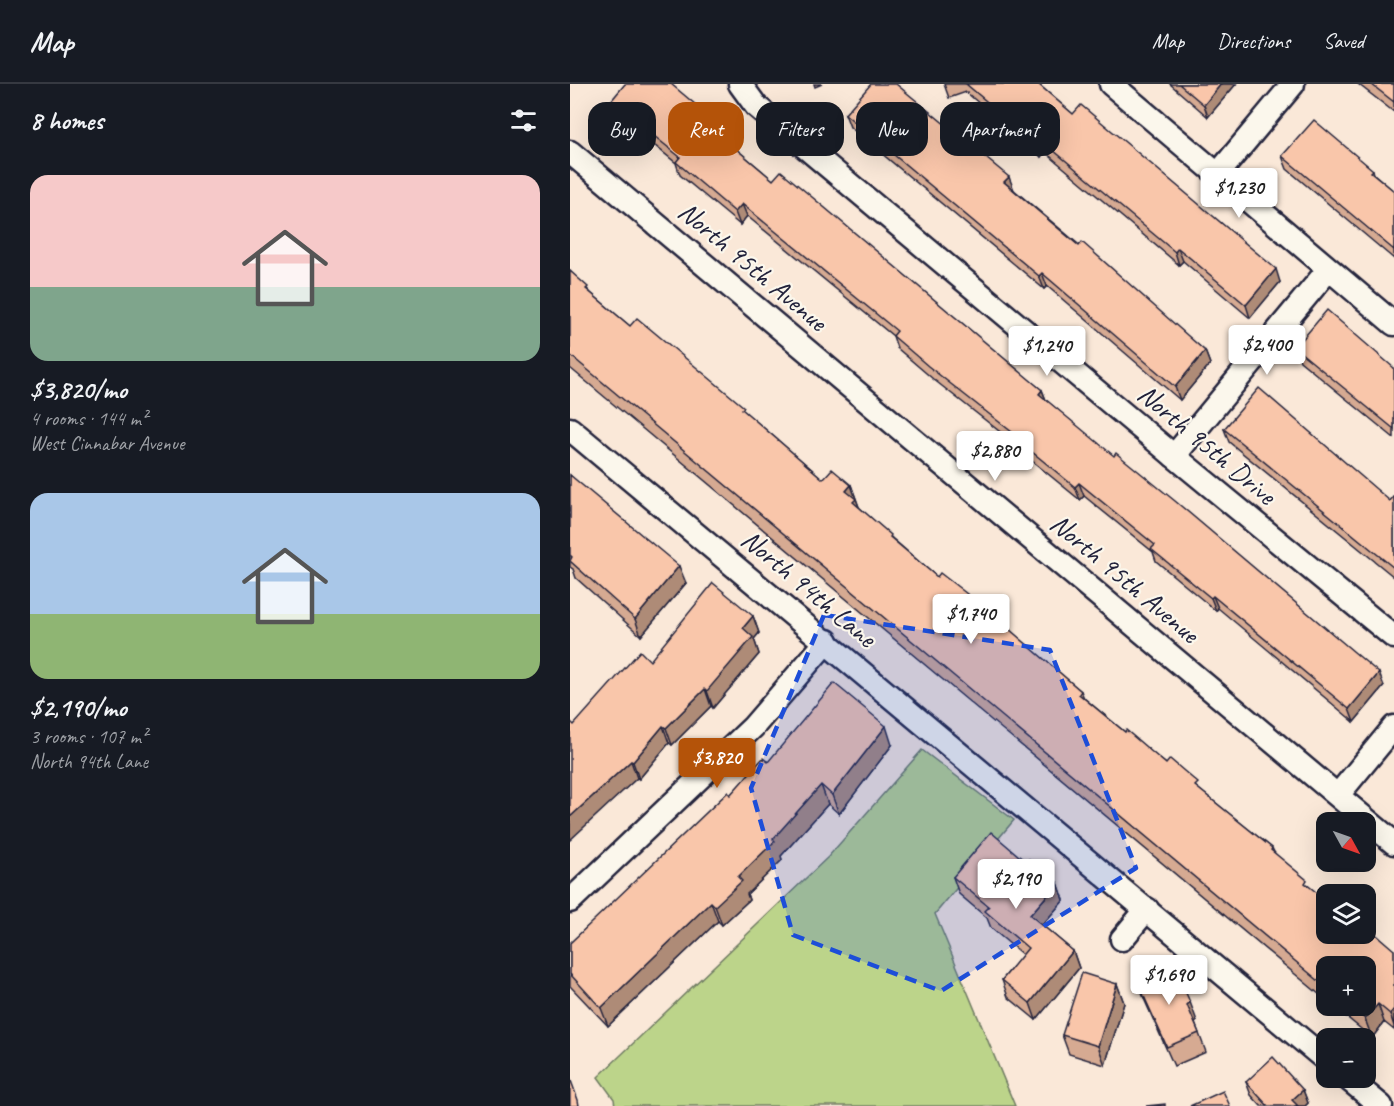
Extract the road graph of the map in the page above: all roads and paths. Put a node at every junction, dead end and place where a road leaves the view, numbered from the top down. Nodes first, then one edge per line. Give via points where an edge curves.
1 (740, 84) edge
2 (1111, 84) edge
3 (1293, 84) edge
4 (570, 152) edge
5 (1218, 174) junction
6 (1329, 270) junction
7 (1394, 324) edge
8 (570, 429) edge
9 (1174, 456) junction
10 (1394, 637) edge
11 (827, 641) junction
12 (1394, 727) edge
13 (1338, 795) junction
14 (1394, 843) edge
15 (570, 901) edge
16 (1147, 909) junction
17 (1122, 939) dead end
18 (1316, 1052) edge
19 (1359, 1088) edge
20 (1394, 1098) edge
21 (1381, 1106) edge
22 (1387, 1106) edge

1 - 9 street, North 95th Drive via 756,106
2 - 5 street
3 - 5 street
4 - 13 street, North 95th Avenue
5 - 6 street
6 - 7 street
6 - 9 street
8 - 11 street, North 94th Lane
9 - 10 street, North 95th Drive
11 - 15 street via 753,727
11 - 16 street, North 94th Lane
12 - 13 street
13 - 14 street, North 95th Avenue
16 - 17 street
16 - 18 street, North 94th Lane
19 - 21 street
20 - 22 street

